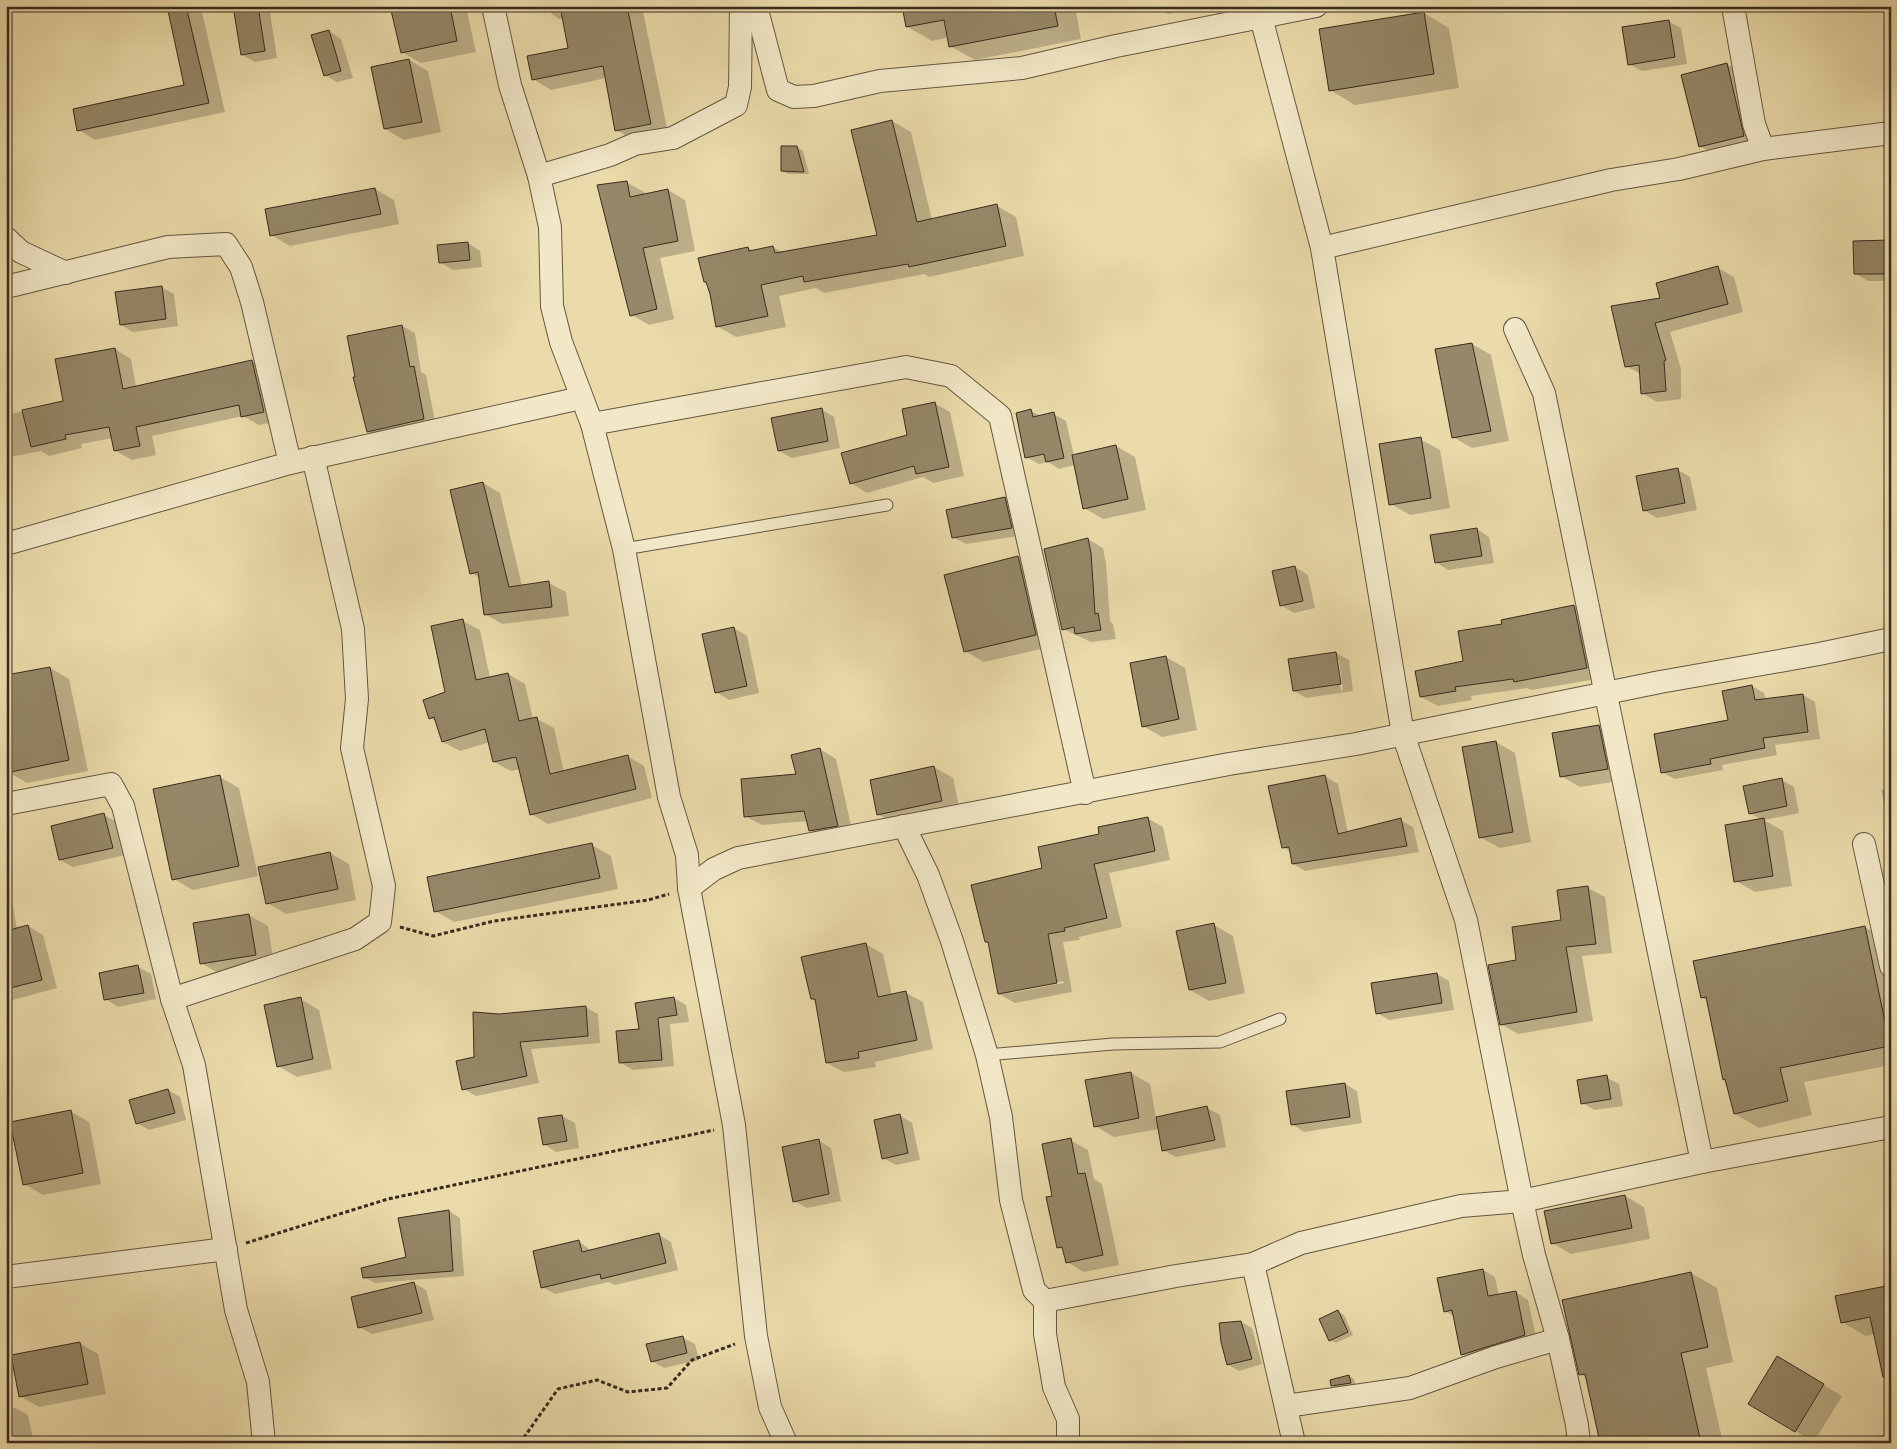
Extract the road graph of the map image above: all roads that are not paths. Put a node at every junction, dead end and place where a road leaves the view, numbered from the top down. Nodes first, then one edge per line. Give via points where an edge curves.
1 (493, 6) edge
2 (741, 6) edge
3 (756, 6) edge
4 (1316, 6) edge
5 (1733, 6) edge
6 (1259, 12) edge
7 (1891, 133) edge
8 (1762, 149) junction
9 (540, 176) junction
10 (6, 238) edge
11 (1322, 248) junction
12 (66, 273) junction
13 (6, 287) edge
14 (1515, 329) dead end
15 (581, 398) junction
16 (592, 424) junction
17 (314, 457) junction
18 (290, 463) junction
19 (887, 505) dead end
20 (6, 544) edge
21 (624, 549) junction
22 (1891, 639) edge
23 (1605, 694) junction
24 (1403, 734) junction
25 (1085, 793) junction
26 (6, 804) edge
27 (904, 826) junction
28 (1864, 844) dead end
29 (689, 888) junction
30 (1891, 966) edge
31 (172, 999) junction
32 (1280, 1019) dead end
33 (988, 1056) junction
34 (1891, 1127) edge
35 (1702, 1162) junction
36 (1522, 1201) junction
37 (226, 1249) junction
38 (1253, 1264) junction
39 (6, 1277) edge
40 (1045, 1301) junction
41 (1558, 1339) junction
42 (1286, 1406) junction
43 (264, 1443) edge
44 (786, 1443) edge
45 (1068, 1443) edge
46 (1294, 1443) edge
47 (1579, 1443) edge

1 - 9 street via 510,85
2 - 9 street via 740,87 736,105 673,138 635,144
3 - 6 street via 778,90 794,97 814,96 880,80 1022,68
4 - 6 street
5 - 8 street via 1754,124
6 - 11 street
7 - 8 street
8 - 11 street via 1611,180
9 - 15 street via 550,227 552,306
10 - 12 street via 21,252
11 - 24 street
12 - 13 street
12 - 18 street via 168,247 226,244 241,267 252,302
14 - 23 street via 1544,393
15 - 16 street
15 - 17 street
16 - 21 street
16 - 25 street via 906,368 951,376 1000,416
17 - 18 street
17 - 31 street via 353,629 357,699 352,748 384,886 380,922 354,940
18 - 20 street
19 - 21 lane
21 - 29 street via 669,797 687,855
22 - 23 street
23 - 24 street
23 - 35 street
24 - 25 street
24 - 36 street via 1466,920
25 - 27 street
26 - 31 street via 111,784 124,806
27 - 29 street via 738,858
27 - 33 street via 928,875
28 - 30 street
29 - 44 street via 734,1125 756,1336 770,1407
31 - 37 street via 194,1065
32 - 33 lane via 1220,1042 1113,1044
33 - 40 street via 1001,1117 1011,1200 1034,1290
34 - 35 street
35 - 36 street
36 - 38 street via 1461,1206 1301,1242
36 - 41 street
37 - 39 street
37 - 43 street via 236,1310 258,1382
38 - 40 street
38 - 42 street
40 - 45 street via 1048,1352 1054,1386 1068,1419
41 - 42 street via 1410,1388
41 - 47 street
42 - 46 street

